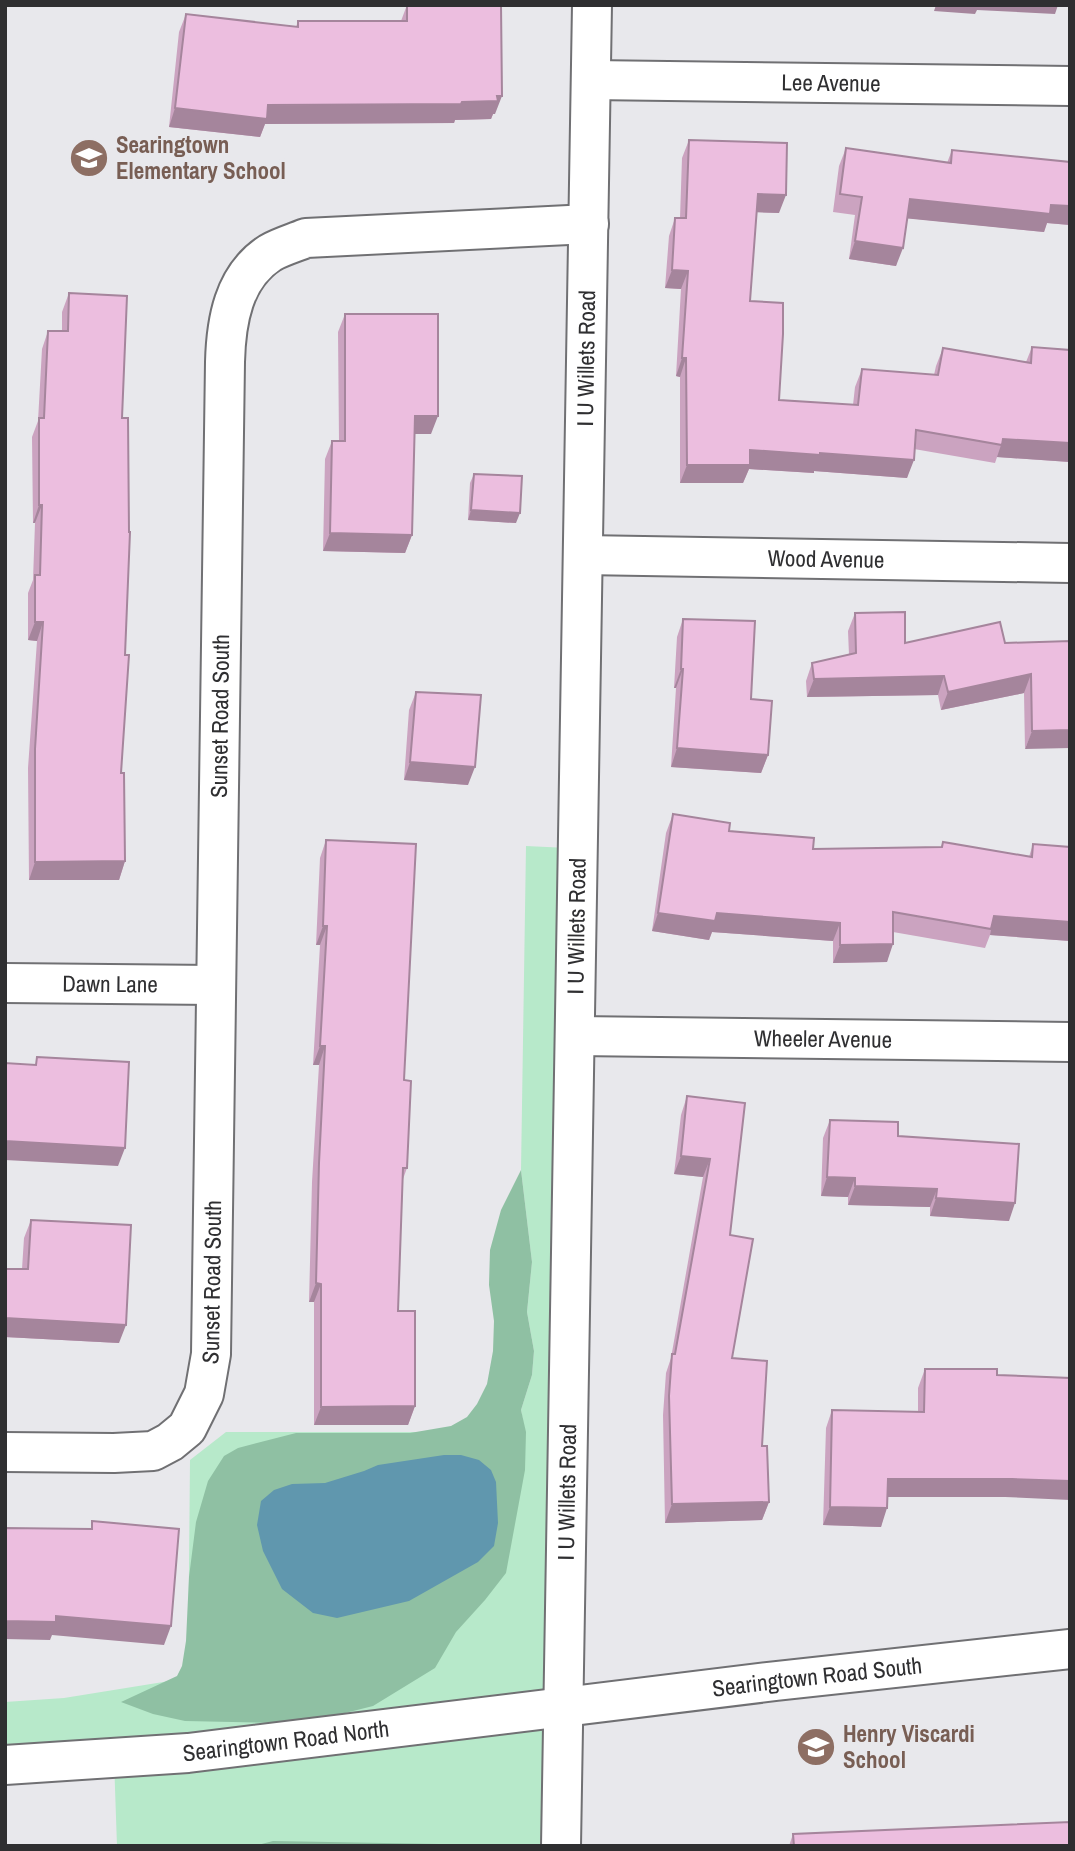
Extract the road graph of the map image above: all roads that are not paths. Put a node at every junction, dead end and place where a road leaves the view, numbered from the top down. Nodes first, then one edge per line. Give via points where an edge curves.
1 (592, 5) edge
2 (592, 80) junction
3 (1070, 86) edge
4 (589, 224) junction
5 (583, 555) junction
6 (1070, 563) edge
7 (5, 983) edge
8 (215, 985) junction
9 (576, 1036) junction
10 (1070, 1042) edge
11 (5, 1452) edge
12 (1070, 1649) edge
13 (564, 1707) junction
14 (5, 1765) edge
15 (561, 1846) edge

1 - 2 street, I U Willets Road
2 - 3 street, Lee Avenue
2 - 4 street, I U Willets Road
4 - 5 street, I U Willets Road
4 - 8 street, Sunset Road South via 306,239 270,253 247,274 232,303 225,338
5 - 6 street, Wood Avenue
5 - 9 street, I U Willets Road
7 - 8 street, Dawn Lane
8 - 11 street, Sunset Road South via 211,1354 204,1394 187,1428 153,1451
9 - 10 street, Wheeler Avenue
9 - 13 street, I U Willets Road
12 - 13 street, Searingtown Road South
13 - 14 street, Searingtown Road North via 188,1753
13 - 15 street, I U Willets Road

